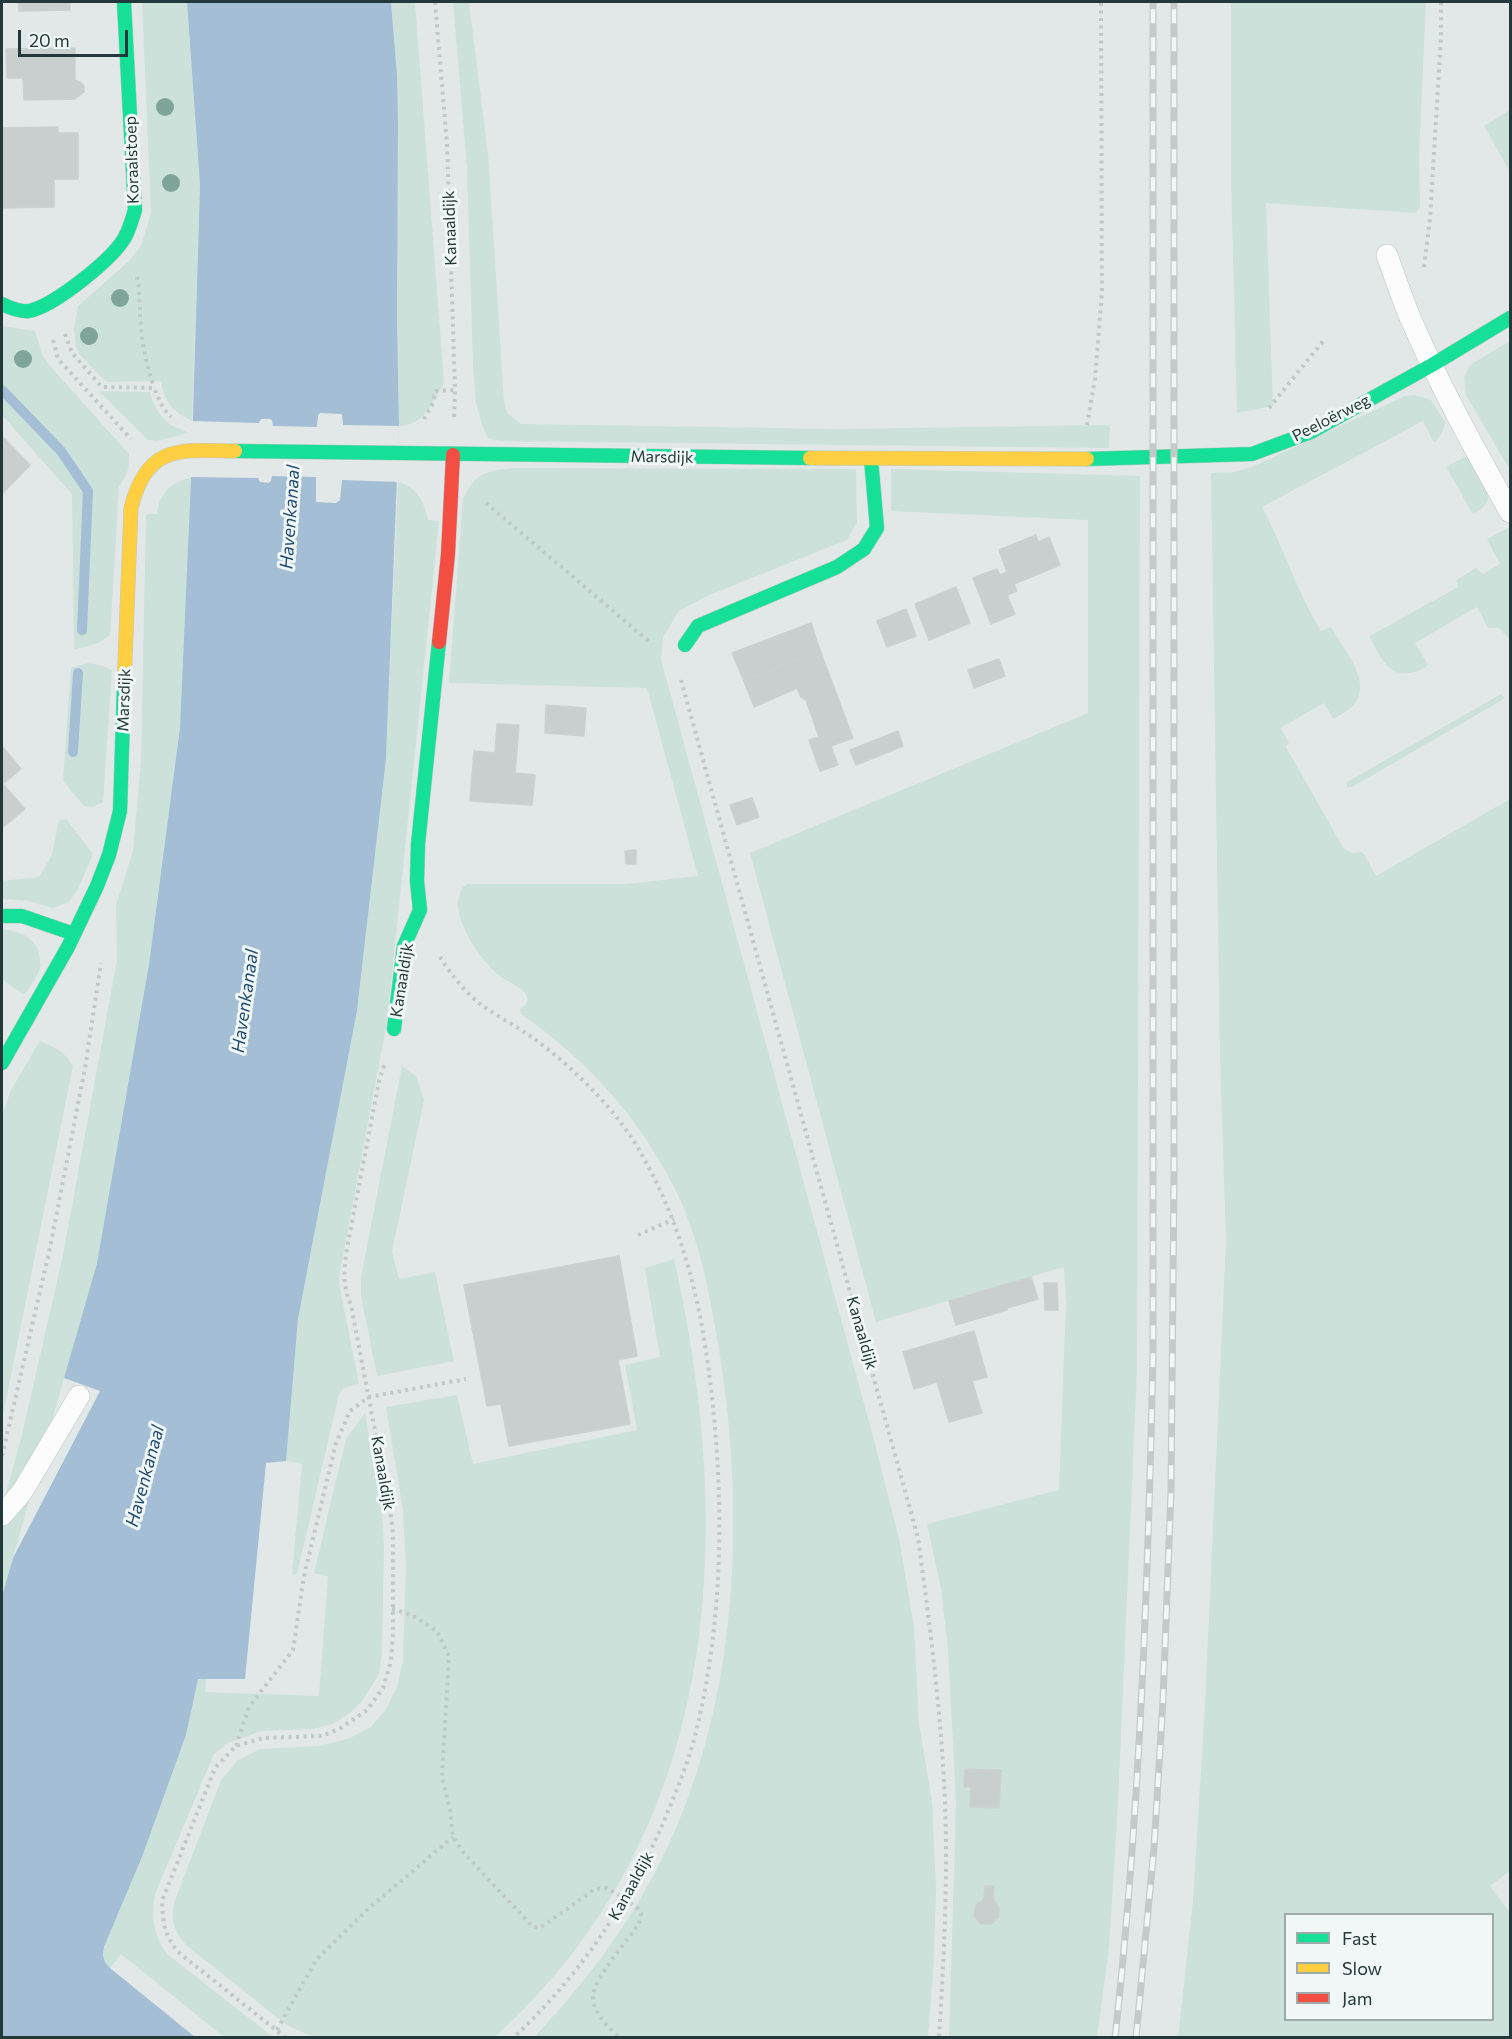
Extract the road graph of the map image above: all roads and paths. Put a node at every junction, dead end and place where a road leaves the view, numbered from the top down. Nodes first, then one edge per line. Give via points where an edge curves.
1 (124, 2) edge
2 (435, 2) edge
3 (1101, 2) edge
4 (1441, 2) edge
5 (124, 238) junction
6 (1387, 255) dead end
7 (1424, 269) dead end
8 (60, 296) junction
9 (2, 304) edge
10 (44, 307) junction
11 (1510, 318) edge
12 (1325, 339) dead end
13 (1432, 364) junction
14 (154, 388) junction
15 (455, 390) junction
16 (1266, 411) dead end
17 (175, 419) dead end
18 (420, 422) dead end
19 (453, 455) junction
20 (1091, 458) junction
21 (871, 459) junction
22 (154, 463) junction
23 (452, 487) junction
24 (1510, 512) edge
25 (685, 645) joint
26 (677, 665) junction
27 (2, 916) edge
28 (74, 934) junction
29 (438, 954) dead end
30 (102, 956) dead end
31 (394, 1029) joint
32 (2, 1063) edge
33 (674, 1219) junction
34 (638, 1234) dead end
35 (466, 1379) dead end
36 (79, 1396) dead end
37 (369, 1397) junction
38 (2, 1456) edge
39 (2, 1515) edge
40 (392, 1609) junction
41 (236, 1746) junction
42 (453, 1837) junction
43 (626, 1899) junction
44 (277, 2030) junction
45 (286, 2037) edge
46 (513, 2037) edge
47 (620, 2037) edge
48 (939, 2037) edge

1 - 5 street, Koraalstoep via 135,210
2 - 15 path, Kanaaldijk via 447,144
3 - 20 path via 1102,292 1095,379 1087,418
4 - 7 path via 1431,207
5 - 8 street, Koraalstoep
5 - 14 path via 140,288 141,328
6 - 13 lane
8 - 10 street, Koraalstoep
8 - 14 path via 66,312 68,346 102,387
9 - 10 street via 26,312
10 - 22 path via 58,359
11 - 13 street, Peeloërweg
12 - 16 path
13 - 20 street, Peeloërweg via 1311,432 1252,454
13 - 24 lane
14 - 17 path via 163,408
15 - 18 path via 436,391
15 - 19 path, Kanaaldijk
19 - 21 street, Marsdijk
19 - 22 street, Marsdijk via 178,450
19 - 23 street
20 - 21 street, Marsdijk
21 - 25 street via 877,528 864,549 837,567 698,626
22 - 28 street, Marsdijk via 136,486 131,508 118,820 105,869
23 - 26 path via 485,502
23 - 31 street, Kanaaldijk via 418,844 420,910 404,946
25 - 26 path
26 - 48 path, Kanaaldijk via 918,1538 934,1651 945,1801 945,1944
27 - 28 street via 21,916
28 - 32 street, Marsdijk
29 - 33 path, Kanaaldijk via 478,1003 534,1038 613,1112 642,1154
30 - 38 path via 50,1248
31 - 37 path, Kanaaldijk via 379,1081 344,1275
33 - 34 path
33 - 43 path, Kanaaldijk via 699,1305 711,1386 719,1469 715,1615 708,1671 680,1784
35 - 37 path
36 - 39 lane via 22,1492
37 - 40 path, Kanaaldijk via 393,1534
37 - 41 path via 350,1411 336,1443 304,1576 293,1650 249,1707
40 - 41 path, Kanaaldijk via 391,1661 383,1688 367,1710 322,1736 263,1738
40 - 42 path via 412,1615 437,1631 448,1656 442,1777
41 - 44 path via 215,1768 162,1901 163,1925 178,1952
42 - 43 path via 532,1926 540,1928 596,1889 608,1888
42 - 44 path via 368,1909 316,1960
43 - 46 path, Kanaaldijk via 574,1973
43 - 47 path via 641,1914 639,1924 597,1983 593,1996 597,2011
44 - 45 path

